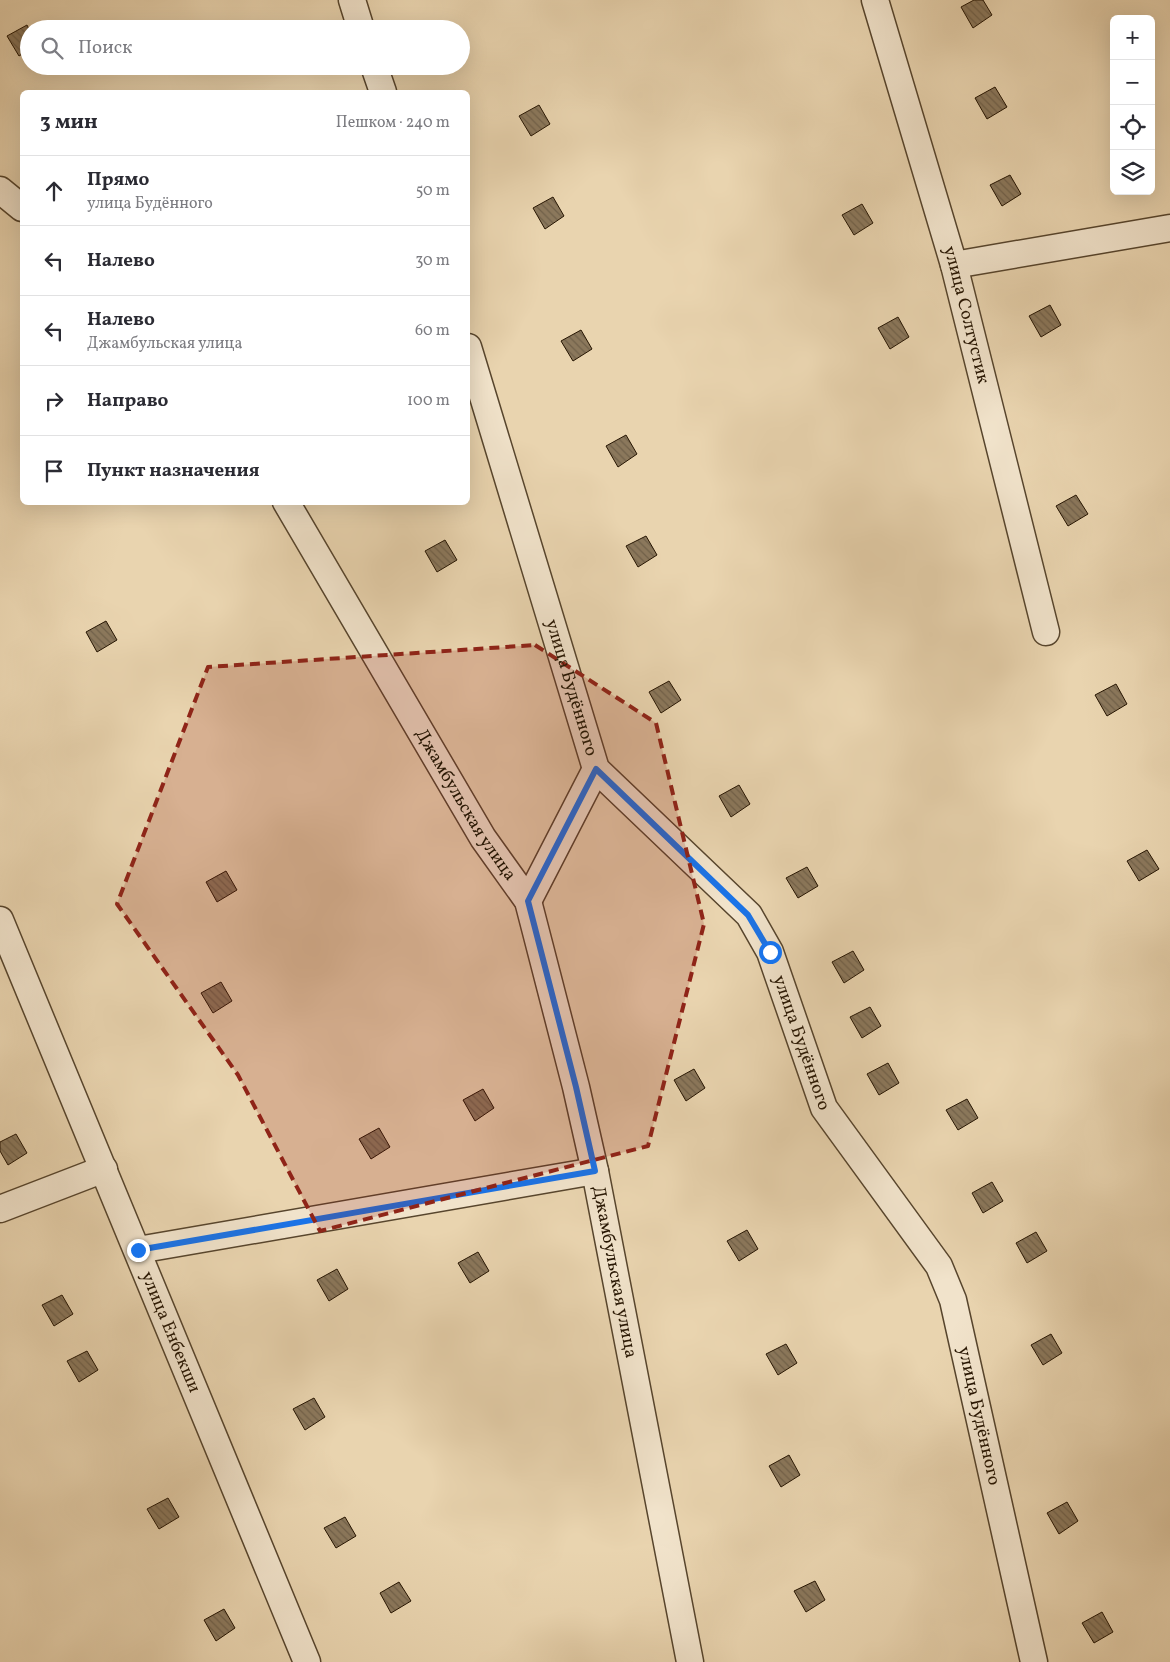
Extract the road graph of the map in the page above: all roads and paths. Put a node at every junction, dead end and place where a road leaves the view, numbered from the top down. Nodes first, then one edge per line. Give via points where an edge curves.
1 (352, 0) edge
2 (875, 0) edge
3 (359, 20) edge
4 (377, 75) edge
5 (382, 90) edge
6 (0, 190) edge
7 (20, 206) edge
8 (1170, 228) edge
9 (954, 265) junction
10 (470, 354) edge
11 (288, 505) edge
12 (1046, 632) dead end
13 (596, 769) junction
14 (528, 901) junction
15 (0, 920) edge
16 (104, 1169) junction
17 (595, 1171) junction
18 (0, 1209) edge
19 (138, 1250) junction
20 (307, 1662) edge
21 (690, 1662) edge
22 (1034, 1662) edge

1 - 3 street
2 - 9 street, улица Солтустик
4 - 5 street
6 - 7 street
8 - 9 street
9 - 12 street, улица Солтустик
10 - 13 street, улица Будённого
11 - 14 street, Джамбульская улица via 482,838
13 - 14 street
13 - 22 street, улица Будённого via 748,915 770,952 824,1108 939,1266 952,1300
14 - 17 street, Джамбульская улица
15 - 16 street, улица Енбекши
16 - 18 street
16 - 19 street, улица Енбекши
17 - 19 street
17 - 21 street, Джамбульская улица
19 - 20 street, улица Енбекши

